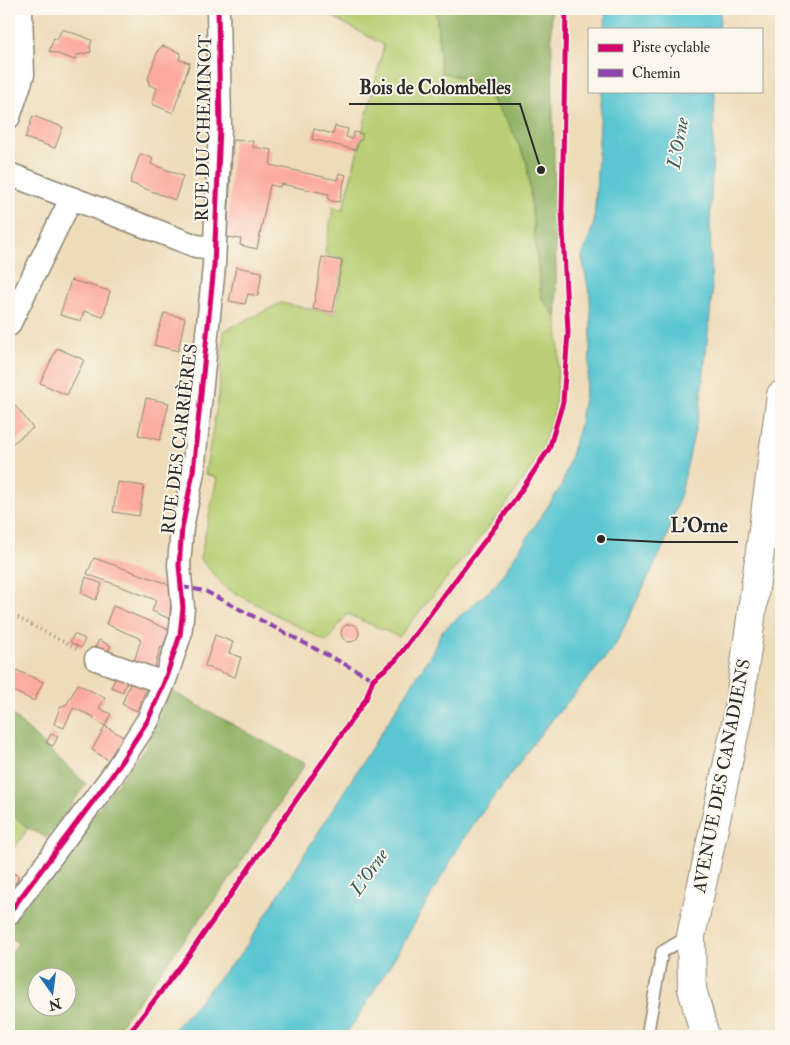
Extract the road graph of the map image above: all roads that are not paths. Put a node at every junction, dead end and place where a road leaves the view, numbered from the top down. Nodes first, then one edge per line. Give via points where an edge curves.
1 (21, 9) edge
2 (218, 9) edge
3 (9, 117) edge
4 (9, 174) edge
5 (71, 199) junction
6 (215, 248) junction
7 (9, 325) edge
8 (781, 395) edge
9 (96, 659) road end
10 (164, 683) junction
11 (9, 913) edge
12 (691, 936) junction
13 (647, 1036) edge
14 (705, 1036) edge

1 - 3 street via 23,75
2 - 6 street, RUE DU CHEMINOT via 220,127
4 - 5 street
5 - 6 street via 196,246
5 - 7 street
6 - 10 street, RUE DES CARRIÈRES via 193,472 182,528 180,635
8 - 12 street, AVENUE DES CANADIENS via 738,715
9 - 10 street
10 - 11 street, RUE DES CARRIÈRES via 148,720 112,776
12 - 13 lane via 662,952
12 - 14 street, AVENUE DES CANADIENS via 692,989

